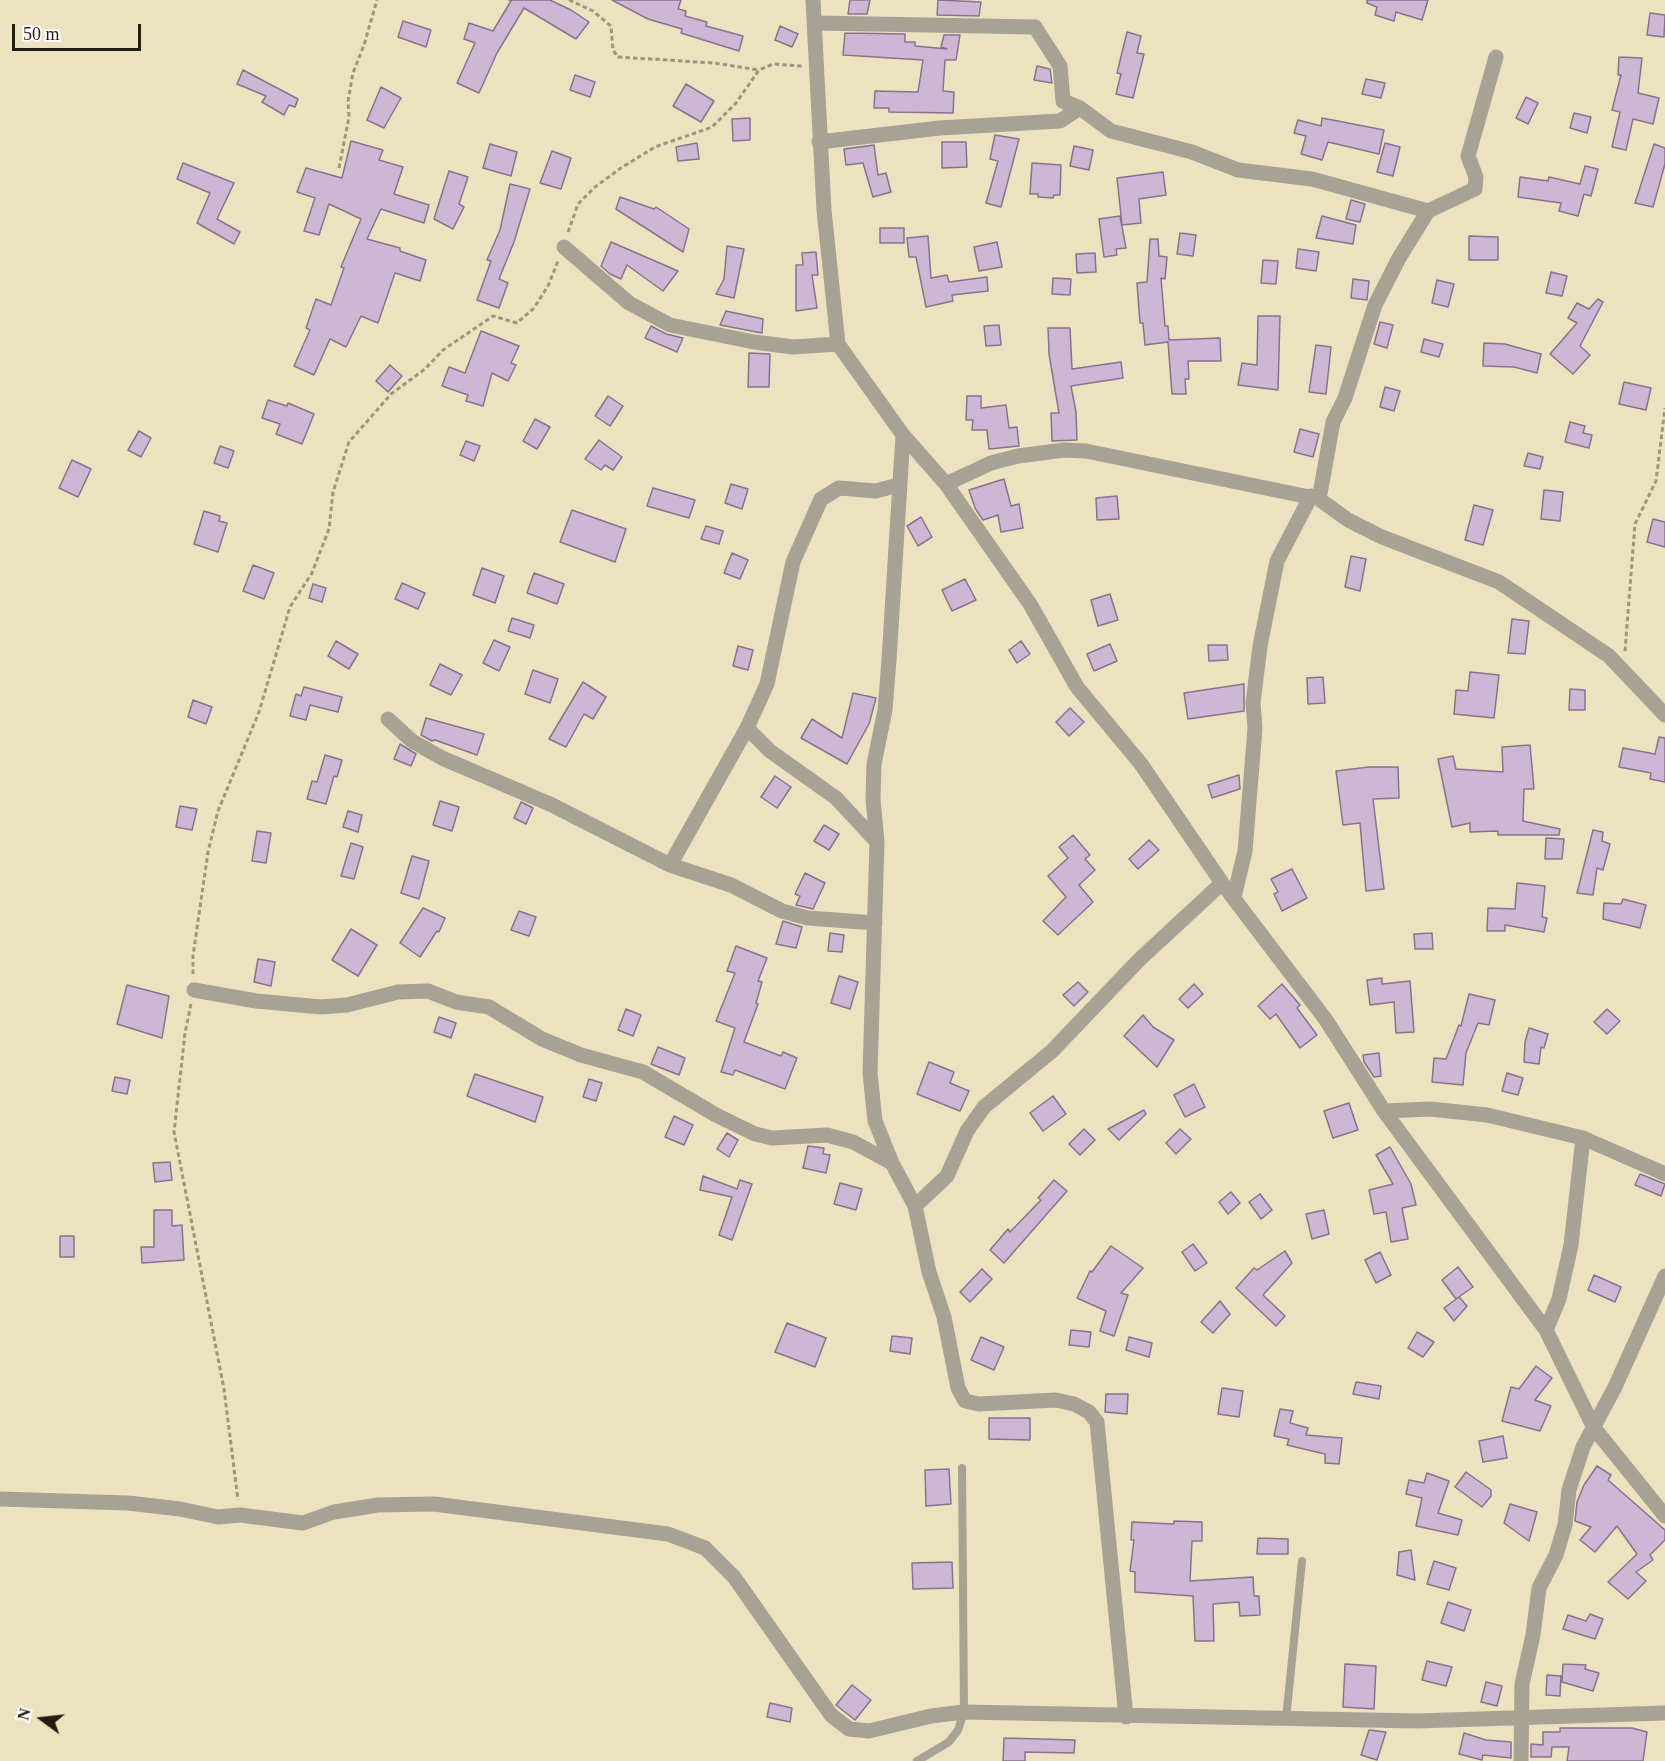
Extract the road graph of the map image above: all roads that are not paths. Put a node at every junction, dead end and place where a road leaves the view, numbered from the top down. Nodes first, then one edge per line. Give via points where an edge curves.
1 (813, 0) edge
2 (816, 23) junction
3 (1496, 57) dead end
4 (1080, 108) junction
5 (819, 142) junction
6 (1428, 211) junction
7 (564, 247) road end
8 (838, 344) junction
9 (903, 435) junction
10 (946, 484) junction
11 (898, 485) junction
12 (1315, 497) junction
13 (1665, 715) edge
14 (388, 719) dead end
15 (747, 728) junction
16 (876, 842) junction
17 (670, 865) junction
18 (1222, 883) junction
19 (1234, 897) junction
20 (875, 923) junction
21 (194, 990) road end
22 (1384, 1111) junction
23 (1583, 1138) junction
24 (892, 1163) junction
25 (1665, 1174) edge
26 (915, 1206) junction
27 (1665, 1276) edge
28 (1546, 1330) junction
29 (1594, 1428) junction
30 (962, 1468) dead end
31 (0, 1499) edge
32 (1665, 1516) edge
33 (1302, 1561) dead end
34 (964, 1712) junction
35 (1665, 1713) edge
36 (1126, 1717) junction
37 (1522, 1717) junction
38 (1286, 1719) junction
39 (917, 1761) edge
40 (1521, 1761) edge

1 - 2 street
2 - 4 street via 1035,27 1060,66 1063,101
2 - 5 street
3 - 6 street via 1468,156 1476,177 1475,189
4 - 5 street via 1060,121 940,128
4 - 6 street via 1111,131 1192,152 1238,170 1312,179
5 - 8 street
6 - 12 street via 1376,305 1333,422
7 - 8 street via 629,303 670,325 793,347
8 - 9 street
9 - 10 street
9 - 11 street
10 - 12 street via 991,463 1064,450 1086,451
10 - 18 street via 1030,604 1077,687 1141,764
11 - 15 street via 876,491 839,488 821,499 793,562 767,684
11 - 16 street via 900,507 885,710 874,764
12 - 13 street via 1382,537 1499,582 1609,656
12 - 19 street via 1277,561 1252,702 1256,728 1245,850
14 - 17 street via 412,741 442,758 572,814
15 - 16 street via 770,751 836,798
15 - 17 street
16 - 20 street
17 - 20 street via 731,885 808,918
18 - 19 street
18 - 26 street via 1139,960 1052,1051 984,1107 967,1131 947,1176
19 - 22 street via 1326,1020
20 - 24 street via 870,1073 875,1121
21 - 24 street via 321,1007 347,1005 398,992 428,991 456,1002 489,1007 542,1039 581,1055 643,1072 755,1134 772,1138 827,1134 853,1142
22 - 23 street via 1430,1109 1487,1115
22 - 28 street
23 - 25 street
23 - 28 street via 1571,1245
24 - 26 street
26 - 36 street via 916,1223 964,1401 978,1404 1056,1400 1089,1412 1097,1422
27 - 29 street
28 - 29 street
29 - 32 street
29 - 37 street via 1569,1491 1556,1555 1539,1588 1522,1684
30 - 34 lane
31 - 34 street via 128,1503 218,1517 240,1515 303,1523 334,1512 378,1504 434,1504 668,1534 705,1548 734,1577 831,1715 849,1729 869,1731
33 - 38 lane
34 - 36 street
34 - 39 lane via 949,1743
35 - 37 street
36 - 38 street
37 - 38 street via 1417,1721
37 - 40 street

